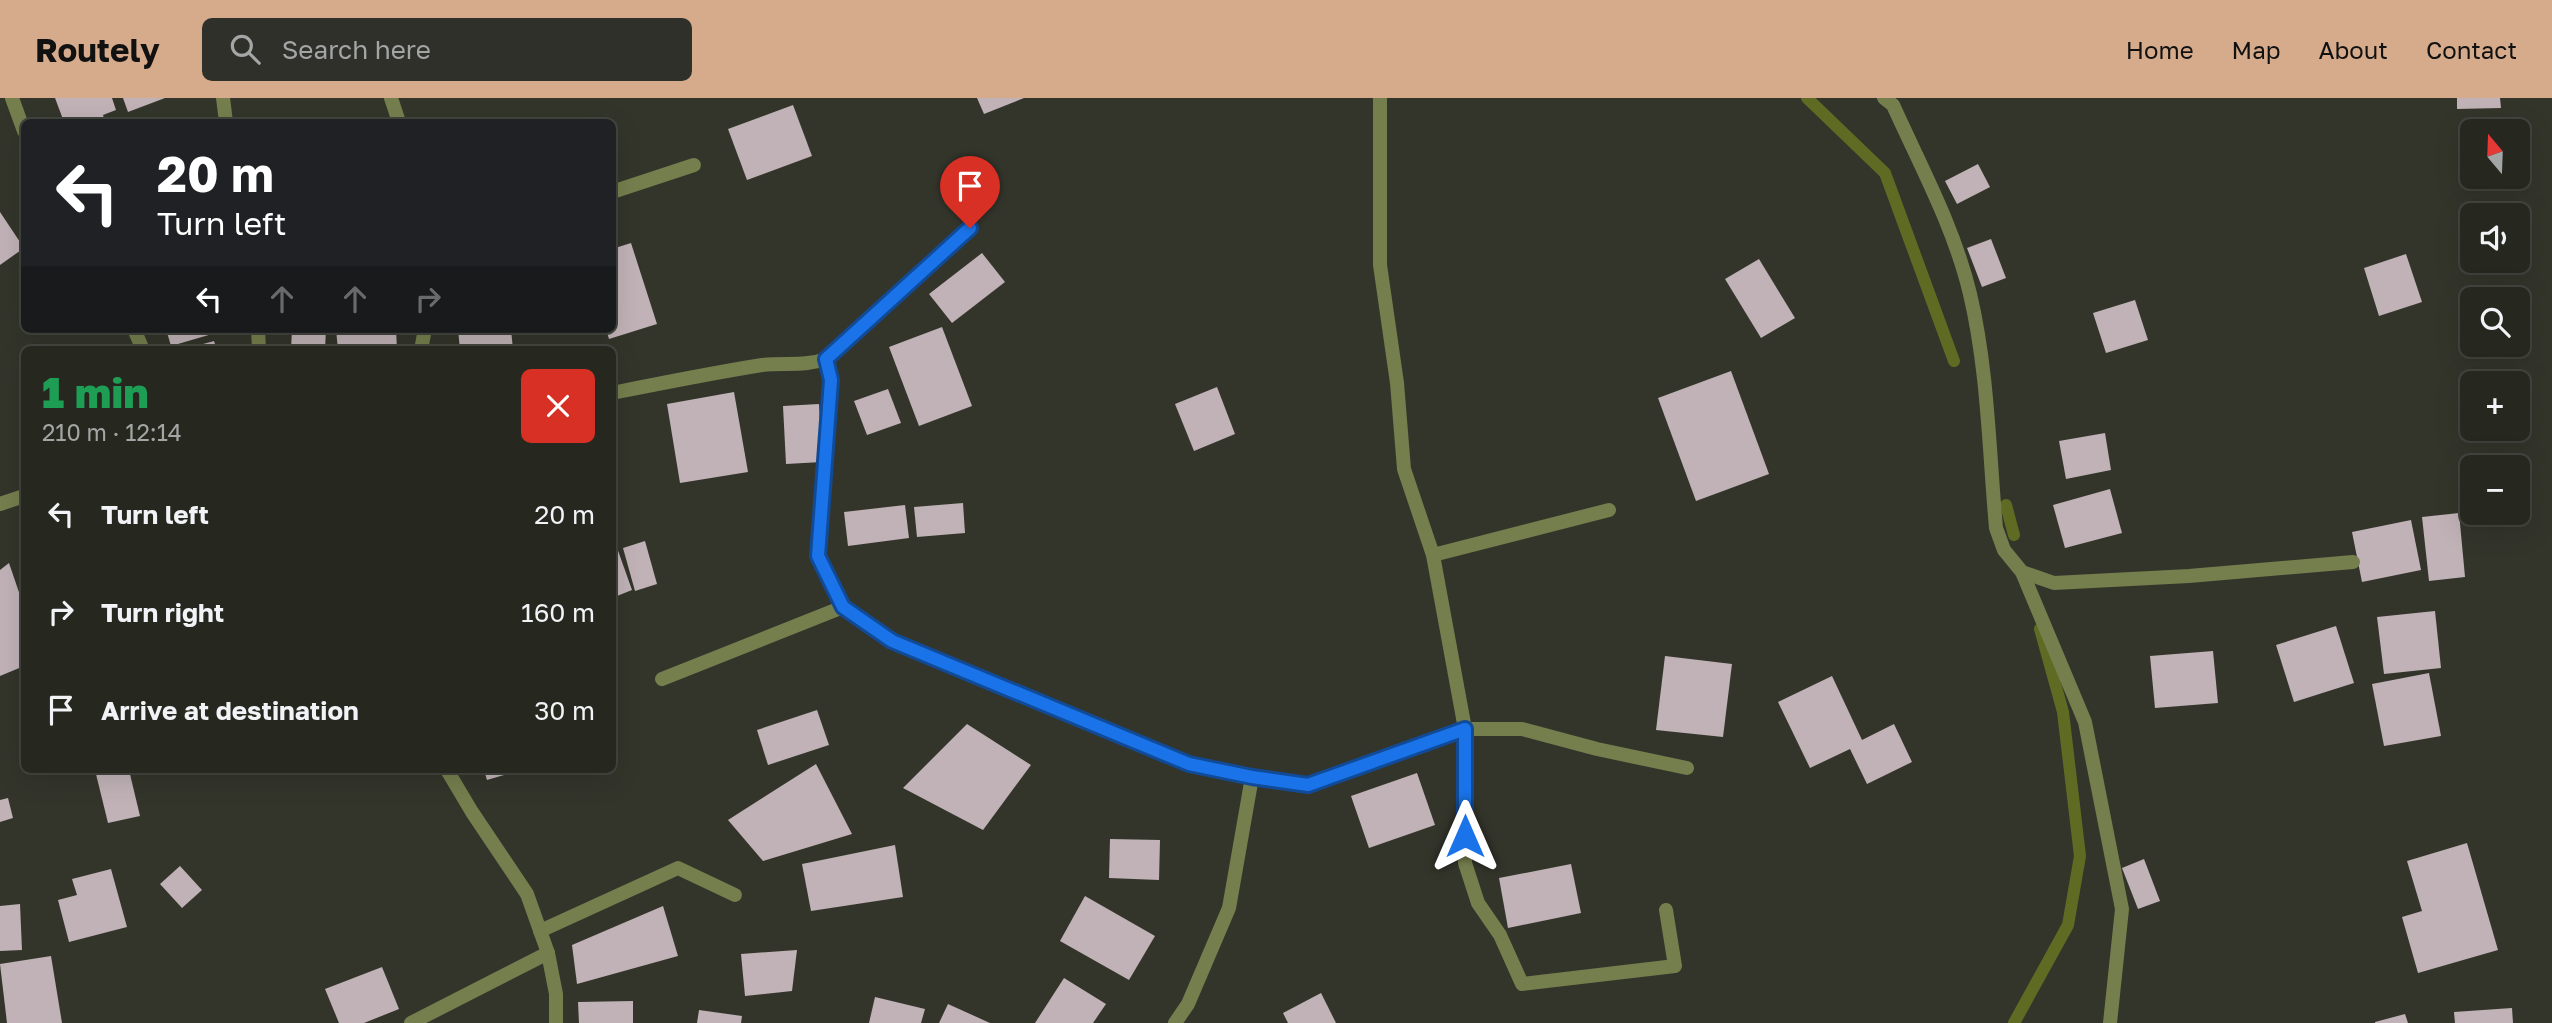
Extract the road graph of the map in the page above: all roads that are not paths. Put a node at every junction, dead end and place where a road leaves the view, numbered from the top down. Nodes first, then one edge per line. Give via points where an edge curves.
1 (12, 98) edge
2 (223, 98) edge
3 (391, 98) edge
4 (1380, 98) edge
5 (1894, 100) edge
6 (226, 119) edge
7 (398, 119) edge
8 (21, 123) edge
9 (694, 165) dead end
10 (616, 191) edge
11 (970, 228) dead end
12 (826, 359) junction
13 (616, 392) edge
14 (21, 497) edge
15 (0, 504) edge
16 (1609, 510) dead end
17 (1433, 555) junction
18 (2353, 562) dead end
19 (2022, 572) junction
20 (843, 607) junction
21 (663, 679) dead end
22 (1465, 729) junction
23 (1687, 768) dead end
24 (449, 773) edge
25 (1252, 777) junction
26 (735, 895) dead end
27 (1666, 910) dead end
28 (540, 931) junction
29 (548, 953) junction
30 (411, 1023) edge
31 (556, 1023) edge
32 (1175, 1023) edge
33 (2110, 1023) edge

1 - 8 street
2 - 6 street
3 - 7 street
4 - 17 street via 1380,265 1404,469
5 - 19 street via 1950,228 1970,294 1981,359 1996,528 2004,550
9 - 10 street
11 - 12 street
12 - 13 street via 808,365 776,363 724,371
12 - 20 street via 831,380 818,556
14 - 15 street
16 - 17 street
17 - 22 street
18 - 19 street via 2054,583
19 - 33 street via 2085,722 2122,909
20 - 21 street
20 - 25 street via 892,641 1055,709 1189,764
22 - 23 street via 1522,729
22 - 25 street via 1308,785
22 - 27 street via 1465,863 1478,903 1500,935 1522,984 1675,965
24 - 28 street via 527,894
25 - 32 street via 1229,908 1188,1004
26 - 28 street via 678,868
28 - 29 street
29 - 30 street
29 - 31 street

